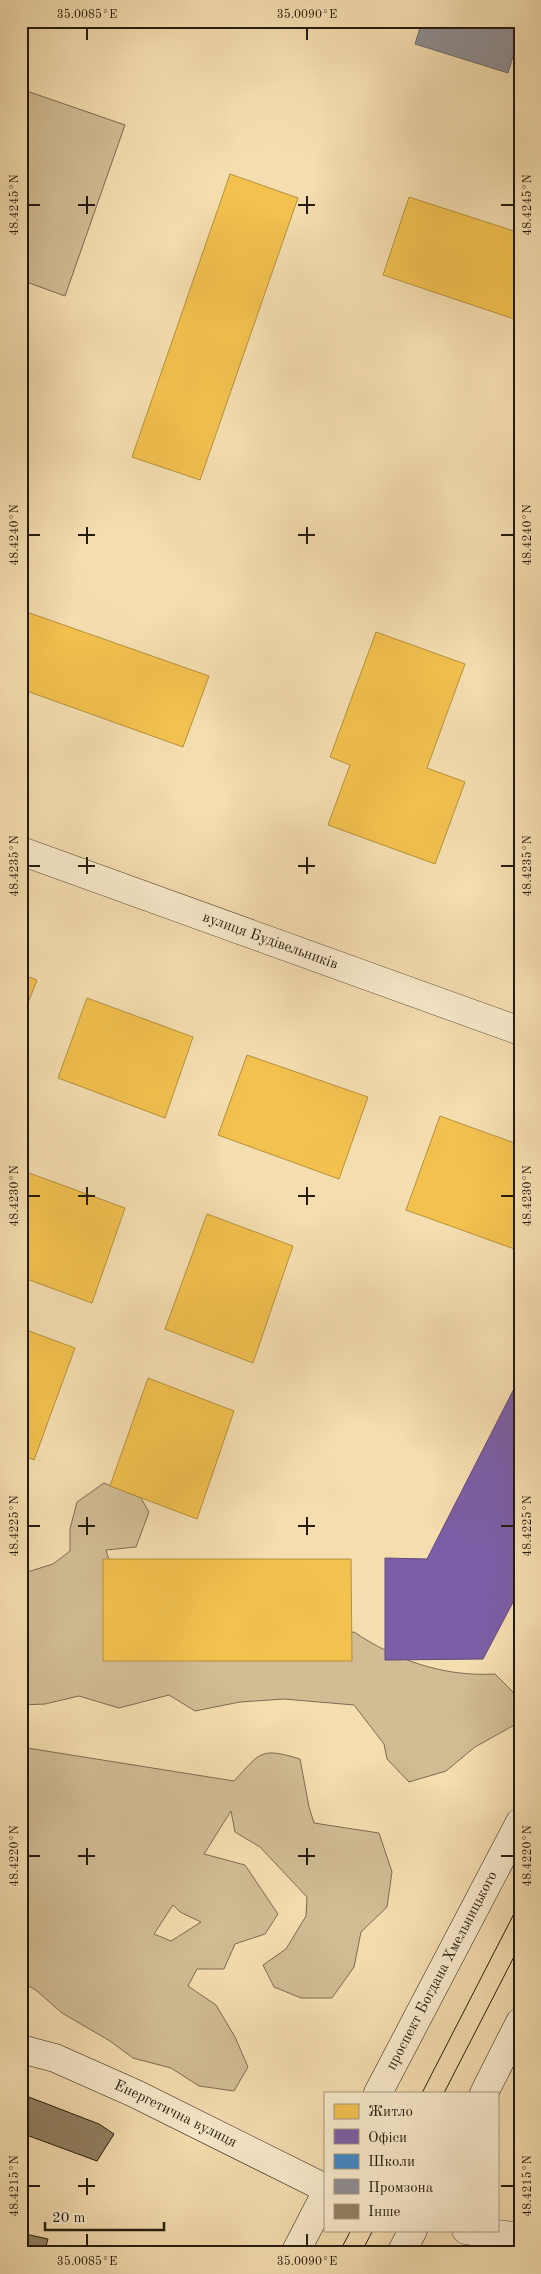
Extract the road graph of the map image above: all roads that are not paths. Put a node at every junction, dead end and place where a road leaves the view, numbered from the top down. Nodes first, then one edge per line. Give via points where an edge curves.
1 (21, 851) edge
2 (520, 1031) edge
3 (520, 1822) edge
4 (520, 2022) edge
5 (21, 2049) edge
6 (379, 2092) edge
7 (485, 2092) edge
8 (324, 2188) edge
9 (324, 2197) edge
10 (412, 2232) edge
11 (481, 2232) edge
12 (520, 2237) edge
13 (295, 2253) edge
14 (401, 2253) edge

1 - 2 main road, вулиця Будівельників
3 - 6 main road, проспект Богдана Хмельницького
4 - 7 main road
5 - 8 main road, Енергетична вулиця via 55,2058 136,2094
9 - 13 main road
10 - 14 main road
11 - 12 main road

